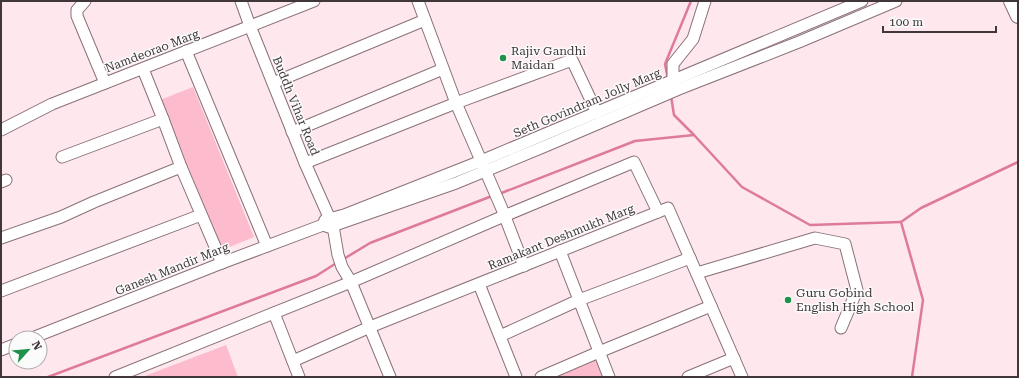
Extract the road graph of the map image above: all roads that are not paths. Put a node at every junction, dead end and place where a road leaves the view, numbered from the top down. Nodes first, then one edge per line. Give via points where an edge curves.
1 (85, 1) edge
2 (241, 1) edge
3 (314, 1) edge
4 (418, 1) edge
5 (704, 1) edge
6 (862, 1) edge
7 (896, 1) edge
8 (1011, 1) edge
9 (1018, 16) edge
10 (425, 20) junction
11 (250, 26) junction
12 (186, 51) junction
13 (143, 68) junction
14 (443, 68) junction
15 (105, 83) junction
16 (273, 83) junction
17 (673, 86) junction
18 (656, 93) junction
19 (456, 103) junction
20 (597, 113) junction
21 (163, 118) junction
22 (1, 130) edge
23 (292, 132) junction
24 (62, 157) dead end
25 (305, 163) junction
26 (483, 166) junction
27 (181, 167) junction
28 (503, 212) junction
29 (658, 212) junction
30 (201, 215) junction
31 (328, 223) junction
32 (1, 238) edge
33 (267, 246) junction
34 (560, 251) junction
35 (690, 258) junction
36 (222, 263) junction
37 (524, 266) junction
38 (697, 274) junction
39 (351, 282) junction
40 (479, 284) junction
41 (1, 291) edge
42 (579, 300) junction
43 (711, 306) junction
44 (274, 313) junction
45 (370, 327) junction
46 (841, 328) dead end
47 (48, 332) edge
48 (500, 336) junction
49 (599, 352) junction
50 (734, 358) junction
51 (293, 361) junction
52 (388, 376) edge
53 (115, 377) edge
54 (298, 377) edge
55 (516, 377) edge
56 (541, 377) edge
57 (609, 377) edge
58 (688, 377) edge
59 (742, 377) edge

1 - 15 street via 77,10 77,16
2 - 11 street, Buddh Vihar Road
3 - 11 street, Namdeorao Marg
4 - 10 street
5 - 17 street via 693,39 673,64
6 - 17 street, Seth Govindram Jolly Marg
7 - 17 street via 800,42
8 - 9 main road
10 - 14 street
10 - 16 street
11 - 12 street, Namdeorao Marg
11 - 16 street, Buddh Vihar Road
12 - 13 street, Namdeorao Marg
12 - 33 street
13 - 15 street, Namdeorao Marg
13 - 21 street
14 - 19 street
14 - 23 street
15 - 22 street, Namdeorao Marg via 52,104
16 - 23 street, Buddh Vihar Road
17 - 18 street, Seth Govindram Jolly Marg
18 - 20 street, Seth Govindram Jolly Marg
18 - 26 street via 548,145
19 - 20 street via 572,60
19 - 25 street
19 - 26 street
20 - 26 street, Seth Govindram Jolly Marg
21 - 24 street
21 - 27 street
23 - 25 street, Buddh Vihar Road
25 - 31 street, Buddh Vihar Road
26 - 28 street
26 - 31 street, Seth Govindram Jolly Marg
27 - 30 street
27 - 32 street via 61,218
28 - 29 street via 634,162
28 - 37 street
28 - 39 street
29 - 34 street, Ramakant Deshmukh Marg
29 - 35 street via 668,208
30 - 36 street
30 - 41 street
31 - 33 street, Ganesh Mandir Marg
31 - 39 street, Buddh Vihar Road via 342,267
33 - 36 street, Ganesh Mandir Marg
34 - 37 street, Ramakant Deshmukh Marg
34 - 42 street
35 - 38 street
35 - 42 street
36 - 47 street, Ganesh Mandir Marg
37 - 40 street, Ramakant Deshmukh Marg
38 - 43 street
38 - 46 street via 815,238 845,244 857,290
39 - 44 street
39 - 45 street, Buddh Vihar Road
40 - 45 street, Ramakant Deshmukh Marg
40 - 48 street
42 - 48 street
42 - 49 street
43 - 49 street
43 - 50 street
44 - 51 street
44 - 53 street
45 - 51 street, Ramakant Deshmukh Marg
45 - 52 street, Buddh Vihar Road
48 - 55 street
49 - 56 street
49 - 57 street
50 - 58 street
50 - 59 street
51 - 54 street

